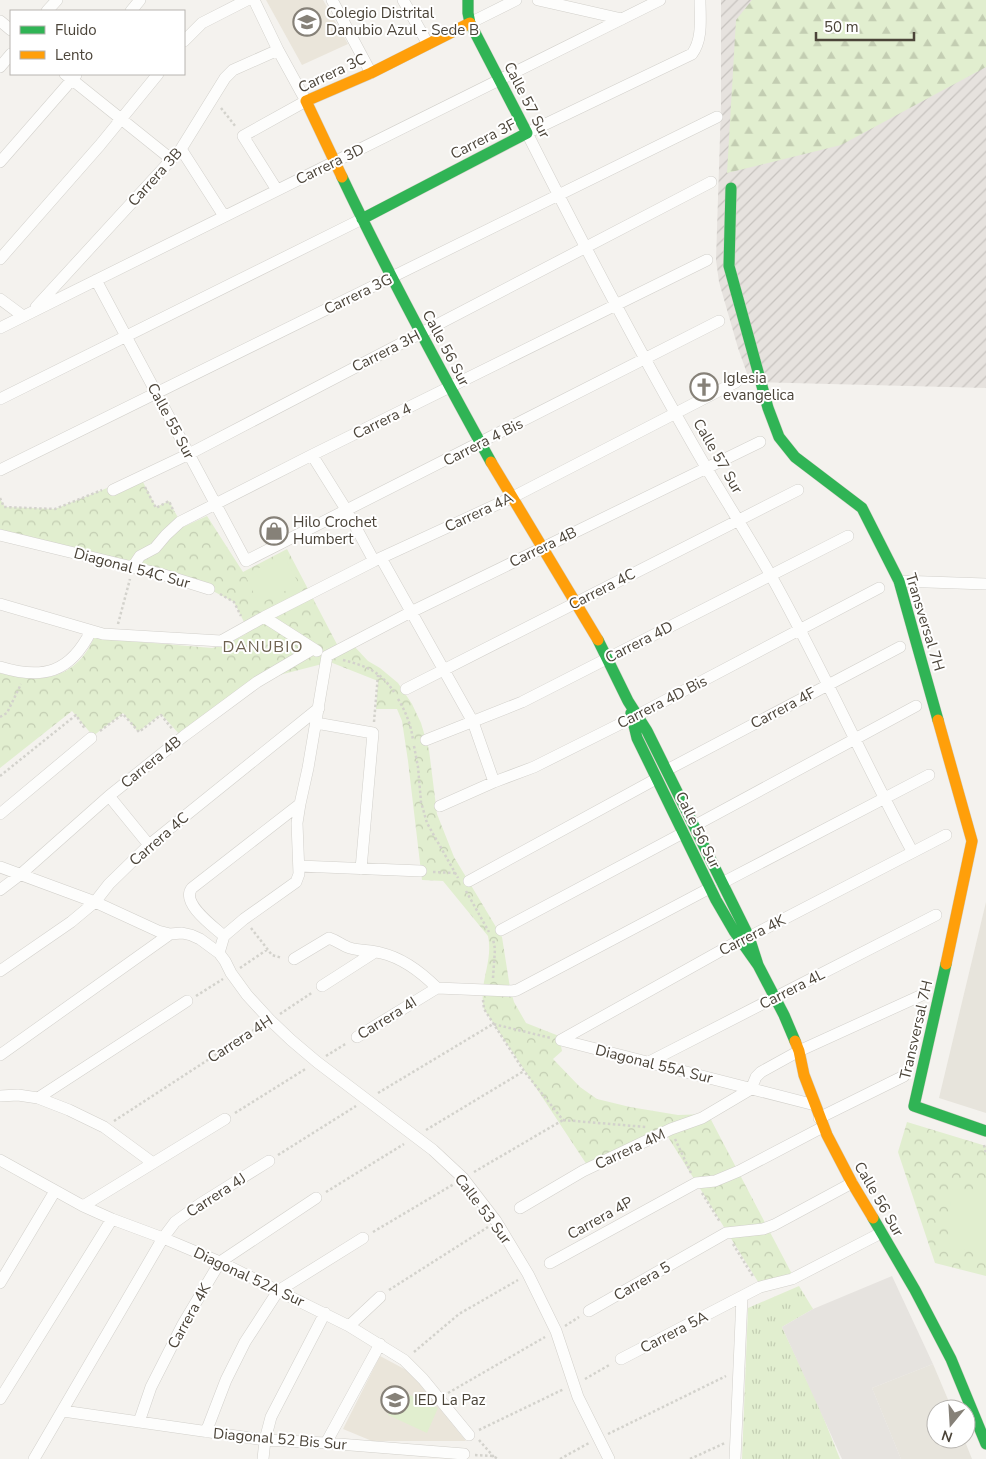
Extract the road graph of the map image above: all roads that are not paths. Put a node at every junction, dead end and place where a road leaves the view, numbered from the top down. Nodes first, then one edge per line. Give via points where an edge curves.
1 (57, 0) edge
2 (140, 0) edge
3 (247, 0) edge
4 (254, 0) edge
5 (332, 0) edge
6 (403, 0) edge
7 (468, 0) edge
8 (516, 0) edge
9 (538, 0) edge
10 (660, 0) edge
11 (700, 0) edge
12 (48, 10) edge
13 (132, 10) edge
14 (622, 19) junction
15 (0, 20) edge
16 (470, 23) junction
17 (10, 29) edge
18 (185, 40) edge
19 (428, 44) junction
20 (278, 50) junction
21 (10, 55) edge
22 (0, 67) edge
23 (371, 72) junction
24 (71, 75) edge
25 (157, 75) edge
26 (500, 80) junction
27 (306, 102) junction
28 (716, 117) dead end
29 (121, 119) junction
30 (527, 132) junction
31 (181, 149) junction
32 (172, 159) junction
33 (0, 162) edge
34 (334, 162) junction
35 (711, 182) dead end
36 (731, 188) dead end
37 (277, 190) junction
38 (558, 195) junction
39 (224, 216) junction
40 (362, 219) junction
41 (586, 247) junction
42 (0, 259) edge
43 (707, 260) dead end
44 (392, 277) junction
45 (96, 280) junction
46 (0, 299) edge
47 (616, 305) junction
48 (28, 314) junction
49 (719, 321) dead end
50 (0, 328) edge
51 (421, 333) junction
52 (126, 336) junction
53 (646, 359) junction
54 (736, 382) dead end
55 (450, 387) junction
56 (156, 393) junction
57 (0, 399) edge
58 (676, 413) junction
59 (760, 442) dead end
60 (481, 443) junction
61 (189, 454) junction
62 (312, 455) junction
63 (707, 468) junction
64 (0, 470) edge
65 (112, 488) road end
66 (798, 490) dead end
67 (513, 497) junction
68 (216, 504) junction
69 (347, 511) junction
70 (738, 520) junction
71 (0, 535) edge
72 (848, 536) dead end
73 (544, 547) junction
74 (378, 560) junction
75 (246, 561) joint
76 (134, 568) junction
77 (770, 575) junction
78 (899, 581) junction
79 (986, 584) edge
80 (879, 588) dead end
81 (209, 589) road end
82 (578, 602) junction
83 (0, 604) edge
84 (411, 612) junction
85 (264, 617) junction
86 (799, 630) junction
87 (91, 631) junction
88 (900, 647) dead end
89 (313, 649) junction
90 (328, 656) junction
91 (607, 658) junction
92 (0, 667) edge
93 (442, 670) junction
94 (828, 685) junction
95 (406, 689) dead end
96 (916, 706) dead end
97 (319, 708) junction
98 (634, 717) junction
99 (472, 722) junction
100 (316, 723) junction
101 (91, 738) road end
102 (855, 739) junction
103 (426, 740) dead end
104 (667, 770) junction
105 (929, 775) dead end
106 (656, 779) junction
107 (494, 782) junction
108 (109, 796) junction
109 (883, 799) junction
110 (300, 804) junction
111 (440, 806) dead end
112 (0, 814) edge
113 (694, 826) junction
114 (683, 833) junction
115 (946, 834) dead end
116 (149, 845) junction
117 (912, 851) junction
118 (299, 866) junction
119 (0, 867) edge
120 (361, 869) junction
121 (421, 872) road end
122 (21, 874) junction
123 (469, 881) dead end
124 (722, 883) junction
125 (710, 888) junction
126 (0, 890) edge
127 (94, 902) junction
128 (936, 915) dead end
129 (501, 930) dead end
130 (170, 934) junction
131 (224, 936) junction
132 (744, 938) junction
133 (375, 952) junction
134 (219, 953) junction
135 (294, 959) road end
136 (0, 971) edge
137 (322, 986) road end
138 (437, 988) junction
139 (922, 995) dead end
140 (775, 998) junction
141 (187, 1002) dead end
142 (357, 1037) road end
143 (561, 1040) joint
144 (798, 1051) junction
145 (0, 1055) edge
146 (648, 1063) junction
147 (904, 1076) dead end
148 (751, 1089) junction
149 (0, 1096) edge
150 (38, 1098) junction
151 (814, 1105) junction
152 (225, 1119) road end
153 (821, 1122) junction
154 (986, 1131) edge
155 (268, 1161) road end
156 (153, 1163) junction
157 (1, 1164) edge
158 (852, 1183) junction
159 (55, 1191) junction
160 (316, 1198) dead end
161 (84, 1206) junction
162 (520, 1208) dead end
163 (112, 1219) junction
164 (881, 1233) junction
165 (163, 1238) junction
166 (363, 1238) dead end
167 (220, 1262) junction
168 (550, 1263) dead end
169 (0, 1283) edge
170 (278, 1291) junction
171 (380, 1297) road end
172 (742, 1297) junction
173 (589, 1311) road end
174 (325, 1313) junction
175 (349, 1326) junction
176 (380, 1344) junction
177 (621, 1359) road end
178 (0, 1399) edge
179 (63, 1411) junction
180 (139, 1422) junction
181 (206, 1432) junction
182 (469, 1436) road end
183 (265, 1440) junction
184 (326, 1443) junction
185 (986, 1444) edge
186 (464, 1454) road end
187 (34, 1459) edge
188 (263, 1459) edge
189 (609, 1459) edge
190 (735, 1459) edge

1 - 12 street
2 - 13 street
3 - 18 street via 202,23
4 - 20 street, Calle 56 Sur
5 - 23 street
6 - 19 street
7 - 16 street
8 - 16 street, Carrera 3C
9 - 14 street
10 - 14 street, Carrera 3D
11 - 30 street, Carrera 3F via 699,39 692,54
14 - 26 street, Carrera 3D
15 - 17 street
16 - 19 street, Carrera 3C
16 - 26 street, Calle 57 Sur
19 - 23 street, Carrera 3C
20 - 27 street, Calle 56 Sur
20 - 31 street, Carrera 3B via 233,70 225,78
21 - 22 street
23 - 27 street, Carrera 3C
24 - 29 street
24 - 33 street
25 - 29 street
26 - 30 street, Calle 57 Sur
26 - 34 street, Carrera 3D
27 - 34 street, Calle 56 Sur
27 - 37 street, Carrera 3C via 243,136
28 - 38 street, Carrera 3G
29 - 32 street
29 - 42 street
30 - 38 street, Calle 57 Sur
30 - 40 street, Carrera 3F
31 - 32 street, Carrera 3B
31 - 39 street
32 - 48 street, Carrera 3B
34 - 37 street, Carrera 3D
34 - 40 street, Calle 56 Sur
35 - 41 street, Carrera 3H
36 - 78 street, Transversal 7H via 729,266 779,437 794,457 862,508
37 - 39 street, Carrera 3D
38 - 41 street, Calle 57 Sur
38 - 44 street, Carrera 3G
39 - 45 street, Carrera 3D
40 - 44 street, Calle 56 Sur
40 - 52 street
41 - 47 street, Calle 57 Sur
41 - 51 street, Carrera 3H
43 - 47 street, Carrera 4
44 - 51 street, Calle 56 Sur
44 - 56 street, Carrera 3G
45 - 48 street, Carrera 3D
45 - 52 street, Calle 55 Sur
46 - 48 street
47 - 53 street, Calle 57 Sur
47 - 55 street, Carrera 4
48 - 50 street, Carrera 3D
49 - 53 street, Carrera 4 Bis
51 - 55 street, Calle 56 Sur
51 - 61 street, Carrera 3H
52 - 56 street, Calle 55 Sur
52 - 57 street
53 - 58 street, Calle 57 Sur
53 - 60 street, Carrera 4 Bis
54 - 58 street, Carrera 4A
55 - 60 street, Calle 56 Sur
55 - 62 street, Carrera 4
56 - 61 street, Calle 55 Sur
56 - 64 street, Carrera 3G
58 - 63 street, Calle 57 Sur
58 - 67 street, Carrera 4A
59 - 63 street, Carrera 4B
60 - 67 street, Calle 56 Sur
60 - 69 street, Carrera 4 Bis
61 - 65 street, Carrera 3H
61 - 68 street, Calle 55 Sur
62 - 68 street, Carrera 4
62 - 69 street
63 - 70 street, Calle 57 Sur
63 - 73 street, Carrera 4B
66 - 70 street, Carrera 4C
67 - 73 street, Calle 56 Sur
67 - 74 street, Carrera 4A
68 - 75 street, Calle 55 Sur
68 - 76 street, Carrera 4 via 180,522 155,548 140,556
69 - 74 street
69 - 75 street, Carrera 4 Bis
70 - 77 street, Calle 57 Sur
70 - 82 street, Carrera 4C
71 - 76 street, Diagonal 54C Sur
72 - 77 street, Carrera 4D
73 - 82 street, Calle 56 Sur
73 - 84 street, Carrera 4B
74 - 84 street
74 - 85 street, Carrera 4A
76 - 81 street, Diagonal 54C Sur
77 - 86 street, Calle 57 Sur
77 - 91 street, Carrera 4D
78 - 79 street
78 - 154 street, Transversal 7H via 972,841 914,1106
80 - 86 street, Carrera 4D Bis
82 - 91 street, Calle 56 Sur
82 - 93 street, Carrera 4C
83 - 87 street
84 - 90 street, Carrera 4B
84 - 93 street
85 - 87 street, Carrera 4A via 221,641
85 - 89 street
86 - 94 street, Calle 57 Sur
86 - 98 street, Carrera 4D Bis
87 - 92 street via 67,663 49,672 33,674
88 - 94 street, Carrera 4F
89 - 90 street
89 - 108 street, Carrera 4B via 257,682
90 - 97 street
91 - 98 street, Calle 56 Sur
91 - 99 street, Carrera 4D via 522,702
93 - 95 street, Carrera 4C
93 - 99 street
94 - 102 street, Calle 57 Sur
94 - 104 street, Carrera 4F
96 - 102 street
97 - 100 street
97 - 116 street, Carrera 4C
98 - 104 street, Calle 56 Sur via 647,731
98 - 106 street, Calle 56 Sur via 637,738
98 - 107 street, Carrera 4D Bis via 534,767
99 - 103 street, Carrera 4D
99 - 107 street
100 - 110 street
100 - 120 street via 373,733
101 - 112 street
102 - 109 street, Calle 57 Sur
102 - 113 street
104 - 113 street, Calle 56 Sur
105 - 109 street
106 - 114 street, Calle 56 Sur
106 - 123 street
107 - 111 street, Carrera 4D Bis
108 - 116 street
108 - 122 street, Carrera 4B
109 - 117 street, Calle 57 Sur
109 - 124 street
110 - 118 street via 297,823
110 - 131 street via 189,892 193,906
113 - 124 street, Calle 56 Sur
114 - 125 street, Calle 56 Sur
114 - 129 street
115 - 117 street, Carrera 4K
116 - 127 street, Carrera 4C
117 - 132 street, Carrera 4K
118 - 120 street
118 - 131 street via 296,882
119 - 122 street
120 - 121 street
122 - 126 street, Carrera 4B
122 - 127 street
124 - 132 street, Calle 56 Sur
125 - 132 street, Calle 56 Sur via 734,931
125 - 138 street via 517,990
127 - 130 street
127 - 136 street, Carrera 4C via 71,922
128 - 140 street, Carrera 4L
130 - 134 street via 192,935
130 - 145 street
131 - 134 street
132 - 140 street, Calle 56 Sur
132 - 143 street, Carrera 4K
133 - 135 street via 348,948 329,938
133 - 137 street
133 - 138 street via 411,966
134 - 189 street, Calle 53 Sur via 247,995 270,1020 316,1062 433,1150 463,1178 496,1221 528,1274 556,1331 581,1403
138 - 142 street, Carrera 4I
139 - 144 street, Carrera 4M
140 - 144 street, Calle 56 Sur
140 - 146 street, Carrera 4L
141 - 150 street
143 - 146 street, Diagonal 55A Sur
144 - 148 street, Carrera 4M via 762,1072
144 - 151 street, Calle 56 Sur
146 - 148 street, Diagonal 55A Sur
147 - 153 street, Carrera 4P
148 - 151 street, Diagonal 55A Sur
148 - 162 street, Carrera 4M via 702,1118 671,1129 583,1171
149 - 150 street
150 - 156 street via 104,1127
151 - 153 street, Calle 56 Sur
152 - 156 street
153 - 158 street, Calle 56 Sur
153 - 168 street, Carrera 4P via 739,1171 715,1181 696,1183
155 - 165 street, Carrera 4J via 200,1204 176,1222
156 - 161 street
157 - 159 street, Diagonal 52A Sur
158 - 164 street, Calle 56 Sur
158 - 173 street, Carrera 5 via 774,1225 726,1233
159 - 161 street, Diagonal 52A Sur
159 - 169 street
160 - 167 street, Carrera 4K
161 - 163 street, Diagonal 52A Sur
163 - 165 street, Diagonal 52A Sur
163 - 178 street
164 - 172 street, Carrera 5A via 792,1279 760,1287
164 - 185 street, Calle 56 Sur via 951,1359
165 - 167 street, Diagonal 52A Sur
165 - 179 street, Carrera 4J
166 - 170 street
167 - 170 street, Diagonal 52A Sur
167 - 180 street, Carrera 4K via 151,1387
170 - 174 street, Diagonal 52A Sur
170 - 181 street via 245,1342
171 - 175 street
172 - 177 street, Carrera 5A
172 - 190 street
174 - 175 street, Diagonal 52A Sur
174 - 183 street via 271,1417
175 - 176 street, Diagonal 52A Sur
176 - 182 street, Diagonal 52A Sur via 404,1360
176 - 184 street
179 - 180 street, Diagonal 52 Bis Sur
179 - 187 street, Carrera 4J
180 - 181 street, Diagonal 52 Bis Sur
181 - 183 street, Diagonal 52 Bis Sur
183 - 184 street, Diagonal 52 Bis Sur
183 - 188 street
184 - 186 street, Diagonal 52 Bis Sur

